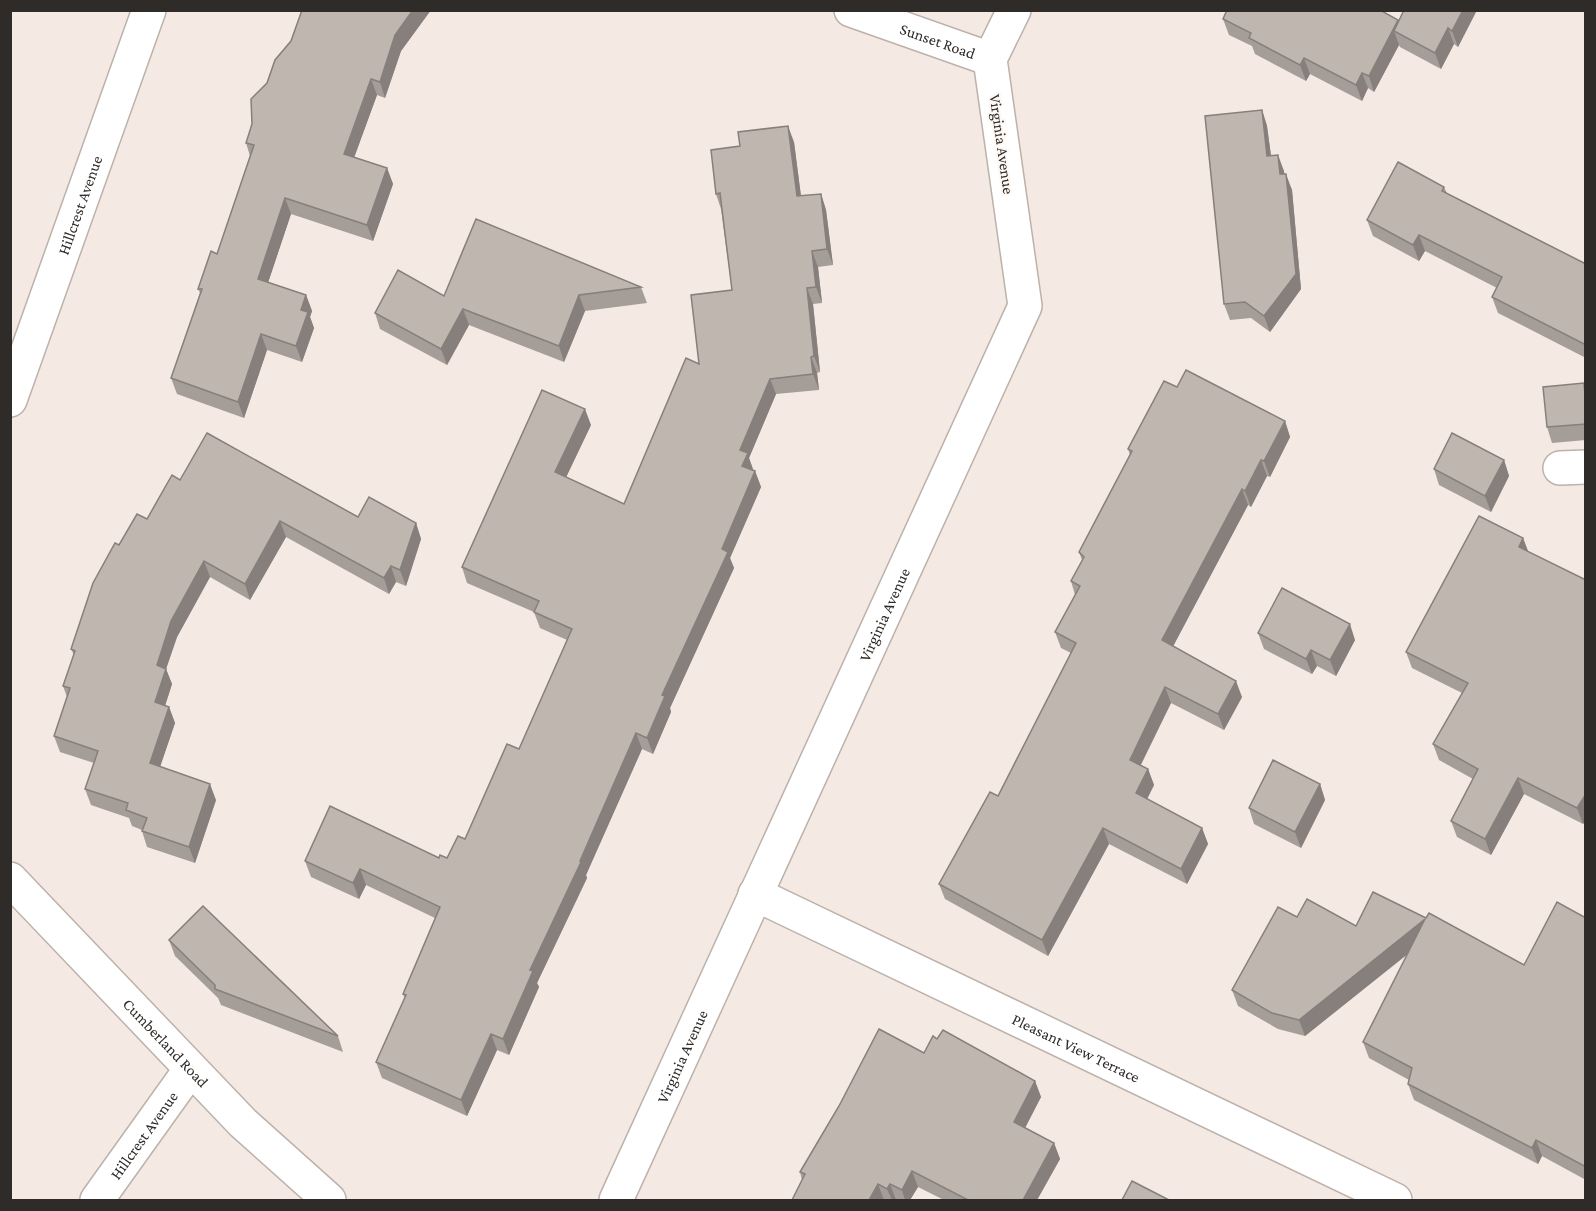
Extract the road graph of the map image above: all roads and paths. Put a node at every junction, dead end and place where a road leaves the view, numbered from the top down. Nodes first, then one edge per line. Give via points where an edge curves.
1 (149, 10) edge
2 (851, 10) edge
3 (1014, 10) edge
4 (990, 59) junction
5 (10, 400) edge
6 (10, 879) edge
7 (755, 894) junction
8 (190, 1070) junction
9 (97, 1200) edge
10 (329, 1200) edge
11 (616, 1200) edge
12 (1395, 1200) edge

1 - 5 street, Hillcrest Avenue
2 - 4 street, Sunset Road
3 - 4 street
4 - 7 street, Virginia Avenue via 1025,306
6 - 8 street, Cumberland Road
7 - 11 street, Virginia Avenue
7 - 12 street, Pleasant View Terrace
8 - 9 street, Hillcrest Avenue
8 - 10 street, Cumberland Road

